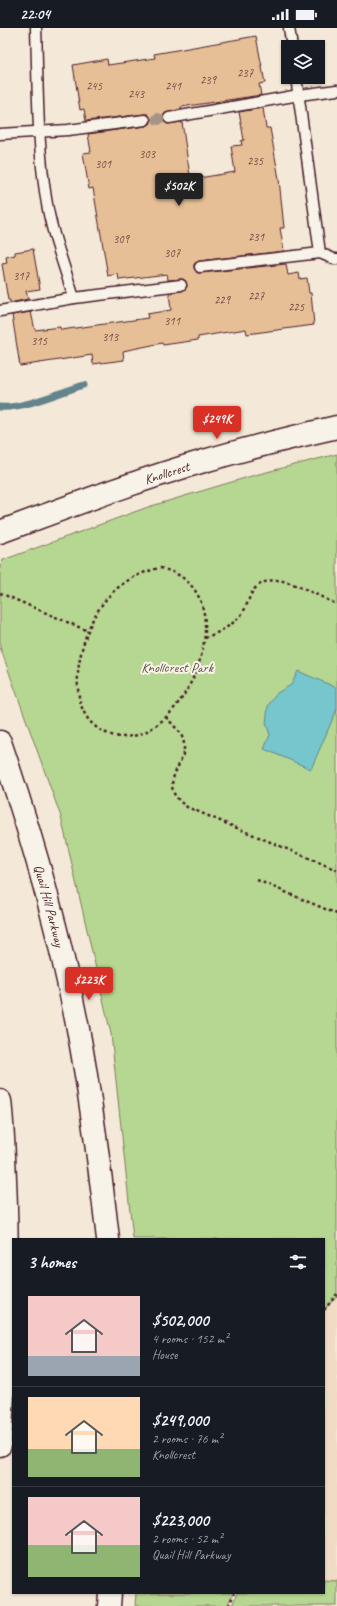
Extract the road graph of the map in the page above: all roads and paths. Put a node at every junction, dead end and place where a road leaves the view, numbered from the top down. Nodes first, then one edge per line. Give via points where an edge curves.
1 (36, 28) edge
2 (289, 28) edge
3 (291, 40) edge
4 (297, 84) edge
5 (337, 90) edge
6 (299, 95) junction
7 (169, 118) dead end
8 (145, 120) dead end
9 (39, 132) junction
10 (0, 134) edge
11 (320, 253) junction
12 (337, 259) edge
13 (200, 267) dead end
14 (181, 285) dead end
15 (74, 298) junction
16 (0, 311) edge
17 (337, 427) edge
18 (0, 532) edge
19 (0, 593) edge
20 (337, 604) edge
21 (88, 631) junction
22 (205, 638) junction
23 (166, 717) junction
24 (0, 742) edge
25 (337, 870) edge
26 (257, 880) dead end
27 (337, 914) edge
28 (0, 1101) edge
29 (108, 1238) edge
30 (337, 1294) edge
31 (325, 1309) edge
32 (0, 1445) edge
33 (110, 1594) edge
34 (234, 1594) edge
35 (109, 1606) edge
36 (229, 1606) edge

1 - 9 lane
2 - 3 lane
4 - 6 lane
5 - 6 lane
6 - 7 lane
6 - 11 lane
8 - 9 lane
9 - 10 lane
9 - 15 lane via 46,200 56,243
11 - 12 lane
11 - 13 lane
14 - 15 lane
15 - 16 lane
17 - 18 main road, Knollcrest via 176,470
19 - 21 path
20 - 22 path via 284,581 269,581 256,587 241,616
21 - 22 path via 99,609 120,585 147,570 160,568 178,574 194,590 204,613
21 - 23 path via 79,665 78,682 81,704 92,724 110,735 129,737 146,732
22 - 23 path via 194,678
23 - 25 path via 184,740 184,750 172,781 176,796 182,803
24 - 29 main road, Quail Hill Parkway via 50,905 78,1029 92,1110
26 - 27 path
28 - 32 main road via 8,1277
30 - 31 path
33 - 35 main road
34 - 36 path

